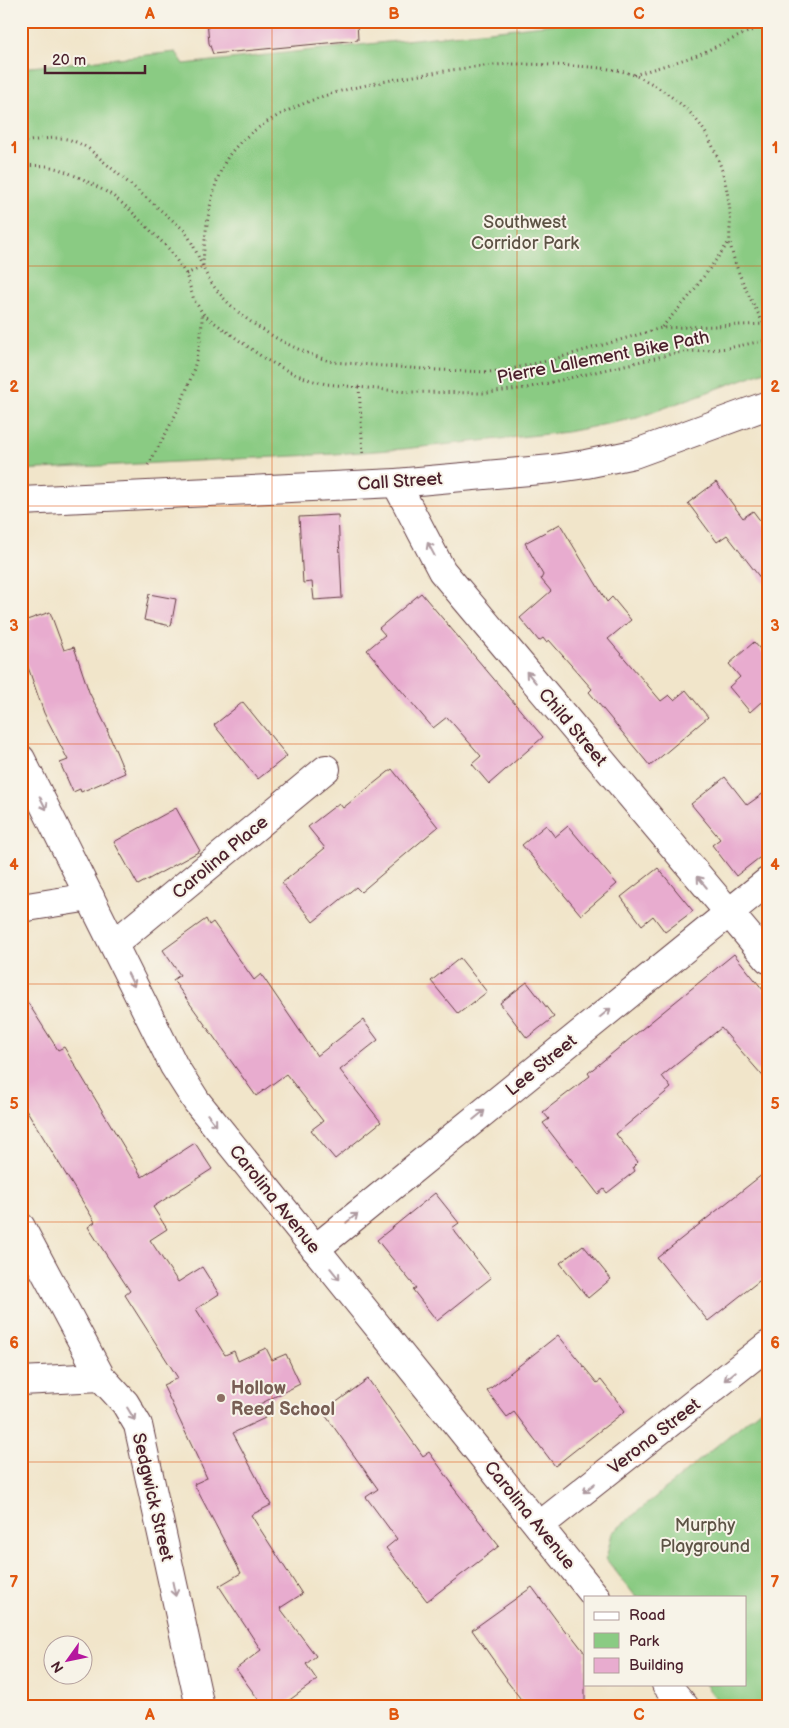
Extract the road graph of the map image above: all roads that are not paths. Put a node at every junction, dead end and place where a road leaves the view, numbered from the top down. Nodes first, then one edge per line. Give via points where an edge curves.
1 (768, 405) edge
2 (396, 483) junction
3 (21, 501) edge
4 (21, 759) edge
5 (326, 769) dead end
6 (768, 880) edge
7 (90, 897) junction
8 (21, 908) edge
9 (728, 913) junction
10 (114, 944) junction
11 (768, 959) edge
12 (21, 1227) edge
13 (315, 1249) junction
14 (768, 1345) edge
15 (100, 1377) junction
16 (21, 1382) edge
17 (539, 1526) junction
18 (595, 1596) edge
19 (668, 1686) edge
20 (200, 1707) edge
21 (685, 1707) edge

1 - 2 street, Call Street via 619,458 552,469
2 - 3 street, Call Street
9 -> 2 street, Child Street via 442,571
4 -> 7 street, Carolina Avenue
5 - 10 street, Carolina Place
6 - 9 street, Lee Street
7 - 8 street
7 - 10 street, Carolina Avenue
9 - 11 street, Child Street
13 -> 9 street, Lee Street
10 -> 13 street, Carolina Avenue via 174,1066 198,1102
12 - 15 street, Sedgwick Street
13 -> 17 street, Carolina Avenue
14 -> 17 street, Verona Street
15 - 16 street
15 -> 20 street, Sedgwick Street via 125,1403 138,1425
17 - 18 street, Carolina Avenue
19 - 21 street

